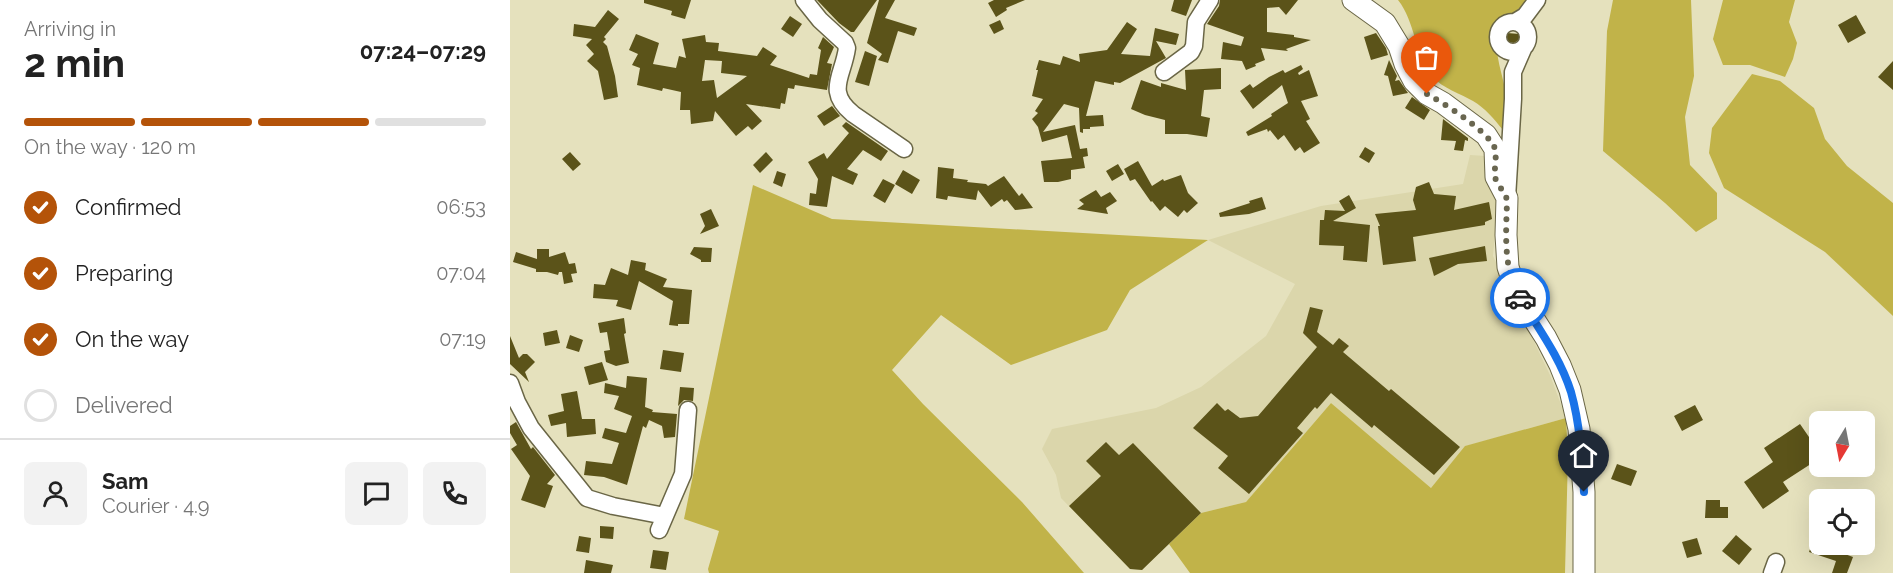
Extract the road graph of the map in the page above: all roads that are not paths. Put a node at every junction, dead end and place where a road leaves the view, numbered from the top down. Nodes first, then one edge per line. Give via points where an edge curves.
1 (804, 0) edge
2 (1210, 0) edge
3 (1353, 0) edge
4 (1537, 0) edge
5 (1521, 21) junction
6 (1502, 48) junction
7 (1523, 49) junction
8 (1164, 72) dead end
9 (1513, 72) junction
10 (904, 149) dead end
11 (1507, 198) junction
12 (510, 383) edge
13 (688, 410) dead end
14 (1584, 573) edge

1 - 10 street via 846,43 836,90 845,108
2 - 8 street via 1196,22 1191,52
3 - 11 main road via 1385,23 1400,46 1414,81 1486,135 1495,149 1496,177
4 - 5 street
5 - 6 street via 1507,23 1499,30
5 - 7 street via 1528,36
6 - 7 street via 1512,52
6 - 9 street
7 - 9 street
9 - 11 street
11 - 14 main road via 1508,267 1516,291 1560,365 1579,429
12 - 13 street via 531,428 586,498 662,523 684,474

